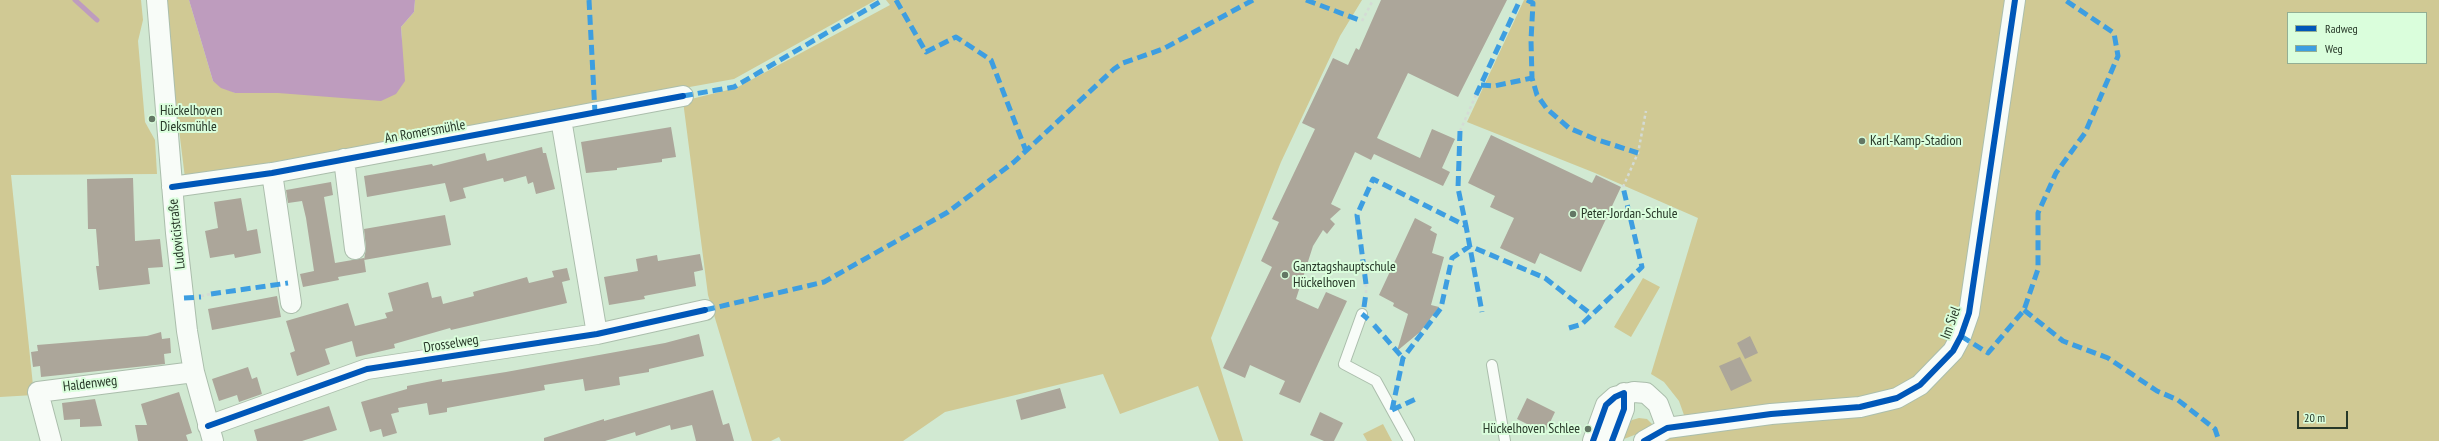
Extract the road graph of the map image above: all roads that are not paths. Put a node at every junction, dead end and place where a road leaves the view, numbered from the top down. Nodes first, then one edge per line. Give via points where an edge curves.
1 (157, 0) edge
2 (2015, 0) edge
3 (683, 96) dead end
4 (561, 119) junction
5 (344, 159) junction
6 (272, 173) junction
7 (172, 187) junction
8 (355, 249) dead end
9 (291, 303) dead end
10 (705, 310) dead end
11 (1362, 314) dead end
12 (597, 334) junction
13 (1492, 365) dead end
14 (194, 372) junction
15 (1624, 394) junction
16 (1667, 428) junction
17 (211, 433) edge
18 (51, 441) edge
19 (1409, 441) edge
20 (1505, 441) edge
21 (1593, 441) edge
22 (1612, 441) edge
23 (1644, 441) edge

1 - 7 street, Ludovicistraße
2 - 16 street, Im Siel via 1969,313 1962,336 1953,351 1920,385 1897,398 1860,407 1771,414
3 - 4 street, An Romersmühle
4 - 5 street, An Romersmühle
4 - 12 street
5 - 6 street, An Romersmühle
5 - 8 street
6 - 7 street, An Romersmühle
6 - 9 street
7 - 14 street, Ludovicistraße
10 - 12 street, Drosselweg
11 - 19 lane via 1344,364 1376,381
12 - 17 street, Drosselweg via 367,369
13 - 20 lane
14 - 17 street, Ludovicistraße
14 - 18 street, Haldenweg via 38,392
15 - 16 street via 1646,393 1658,404
15 - 21 street via 1615,396 1606,405
15 - 22 street via 1624,409
16 - 23 street

